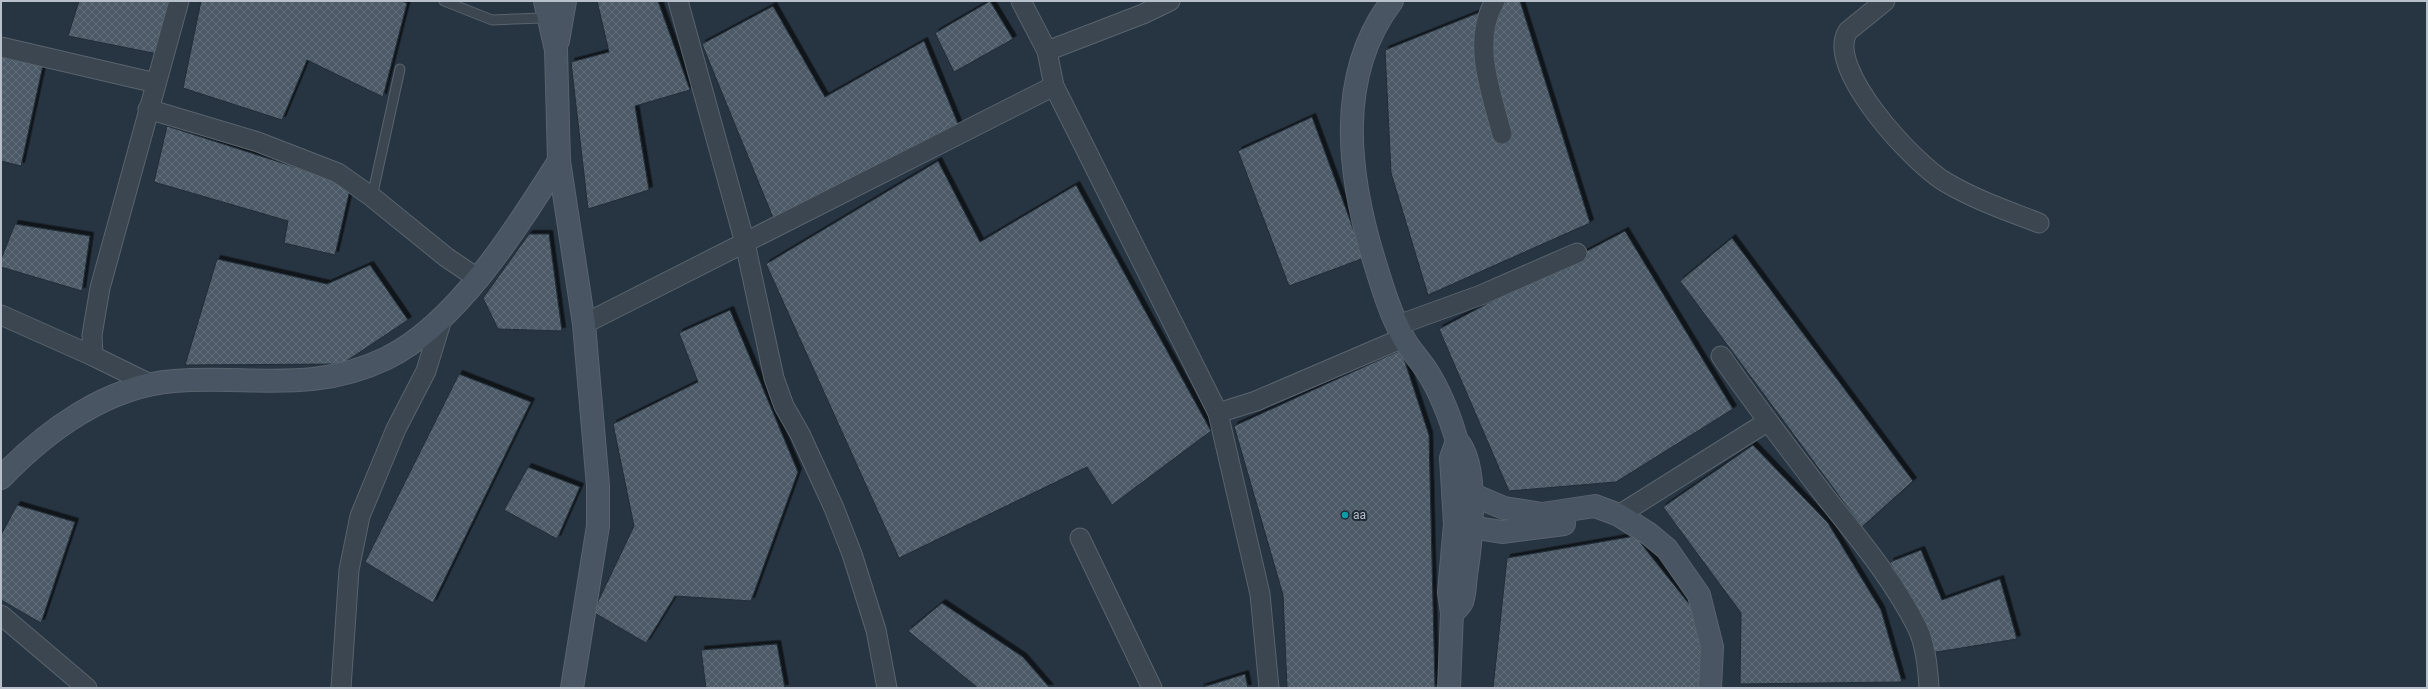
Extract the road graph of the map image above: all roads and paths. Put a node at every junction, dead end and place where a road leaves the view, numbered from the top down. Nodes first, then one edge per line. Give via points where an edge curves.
1 (179, 1) edge
2 (444, 1) edge
3 (565, 1) edge
4 (678, 1) edge
5 (1021, 1) edge
6 (1170, 1) edge
7 (1392, 1) edge
8 (1495, 1) edge
9 (1885, 1) edge
10 (547, 8) edge
11 (1, 47) edge
12 (556, 50) junction
13 (1047, 51) junction
14 (400, 69) dead end
15 (156, 83) junction
16 (1054, 86) junction
17 (148, 109) junction
18 (1502, 134) dead end
19 (559, 160) junction
20 (372, 197) junction
21 (2039, 223) dead end
22 (745, 243) junction
23 (1577, 253) dead end
24 (477, 278) junction
25 (1, 315) edge
26 (442, 319) junction
27 (584, 324) junction
28 (1400, 332) junction
29 (93, 356) junction
30 (1721, 356) dead end
31 (150, 384) junction
32 (1218, 413) junction
33 (1767, 422) junction
34 (1457, 441) junction
35 (1, 478) edge
36 (1471, 494) junction
37 (1611, 512) junction
38 (1463, 526) junction
39 (1080, 538) dead end
40 (1, 615) edge
41 (87, 688) edge
42 (340, 688) edge
43 (572, 688) edge
44 (887, 688) edge
45 (1152, 688) edge
46 (1269, 688) edge
47 (1449, 688) edge
48 (1710, 688) edge
49 (1929, 688) edge

1 - 15 street
2 - 10 lane via 492,20 542,18
3 - 12 street
4 - 22 street
5 - 13 street
6 - 13 street
7 - 28 street via 1369,39 1360,65 1351,120 1351,150 1356,191 1366,232 1383,290
8 - 18 street via 1484,23 1484,50
9 - 21 street via 1848,31 1844,38 1845,60 1853,79 1874,110 1917,160 1946,183
10 - 12 street
11 - 15 street
12 - 19 street
13 - 16 street
14 - 20 lane
15 - 17 street
16 - 22 street
16 - 32 street
17 - 20 street via 258,142 338,173
17 - 29 street via 100,288 92,335
19 - 24 street via 516,227
19 - 27 street
20 - 24 street via 446,257
22 - 27 street
22 - 44 street via 774,378 784,406 800,434 834,508 852,554 876,630
23 - 28 street
24 - 26 street
25 - 29 street
26 - 31 street via 388,358 324,379 290,382 175,381
26 - 42 street via 426,371 396,430 360,516 349,570
27 - 43 street via 598,486 598,526
28 - 32 street via 1256,401
28 - 34 street via 1439,392
29 - 31 street
30 - 33 street
31 - 35 street via 113,397 77,415 44,437
32 - 46 street via 1260,594
33 - 37 street
33 - 49 street via 1877,563 1899,597 1918,629
34 - 36 street via 1462,446 1467,460
34 - 38 street via 1451,458
36 - 37 street via 1504,508 1535,513 1563,512 1589,506
36 - 38 street
37 - 38 street via 1589,519 1517,532 1486,531
37 - 48 street via 1636,523 1667,549 1699,595 1712,647
38 - 47 street via 1449,592 1452,613
39 - 45 street
40 - 41 street

